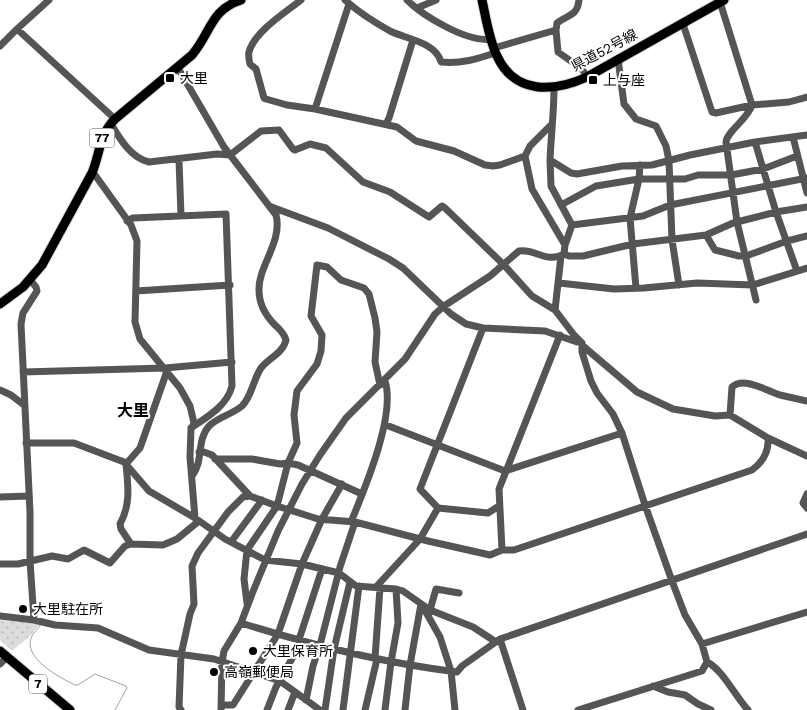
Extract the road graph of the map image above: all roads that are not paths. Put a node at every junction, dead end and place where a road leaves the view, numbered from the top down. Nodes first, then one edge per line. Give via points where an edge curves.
1 (48, 0) edge
2 (241, 0) edge
3 (301, 0) edge
4 (407, 0) edge
5 (436, 0) edge
6 (482, 0) edge
7 (579, 0) edge
8 (583, 0) edge
9 (722, 1) edge
10 (347, 2) edge
11 (417, 8) junction
12 (682, 24) junction
13 (17, 28) junction
14 (556, 30) junction
15 (413, 40) junction
16 (0, 46) edge
17 (493, 46) junction
18 (618, 59) junction
19 (178, 68) junction
20 (587, 76) junction
21 (554, 88) junction
22 (807, 98) edge
23 (752, 105) junction
24 (315, 109) junction
25 (113, 121) junction
26 (386, 124) junction
27 (552, 124) junction
28 (807, 135) edge
29 (793, 137) junction
30 (756, 142) junction
31 (727, 149) junction
32 (230, 155) junction
33 (524, 156) junction
34 (796, 156) junction
35 (179, 160) junction
36 (550, 160) junction
37 (669, 161) junction
38 (640, 165) junction
39 (763, 169) junction
40 (92, 174) junction
41 (731, 175) junction
42 (805, 178) edge
43 (639, 179) junction
44 (669, 179) junction
45 (769, 186) junction
46 (733, 193) junction
47 (807, 193) edge
48 (561, 204) junction
49 (670, 205) junction
50 (269, 206) junction
51 (807, 207) edge
52 (776, 212) junction
53 (181, 216) junction
54 (630, 218) junction
55 (128, 221) junction
56 (738, 222) junction
57 (572, 225) junction
58 (706, 235) junction
59 (807, 236) edge
60 (672, 240) junction
61 (787, 241) junction
62 (633, 244) junction
63 (564, 245) junction
64 (563, 255) junction
65 (746, 256) junction
66 (503, 264) junction
67 (807, 268) edge
68 (797, 271) junction
69 (30, 280) junction
70 (558, 283) junction
71 (230, 285) junction
72 (679, 285) junction
73 (753, 285) junction
74 (636, 288) junction
75 (136, 291) junction
76 (756, 300) dead end
77 (0, 304) edge
78 (444, 306) junction
79 (555, 310) junction
80 (484, 328) junction
81 (560, 335) junction
82 (582, 345) junction
83 (232, 362) junction
84 (166, 370) junction
85 (23, 372) junction
86 (382, 383) junction
87 (0, 390) edge
88 (807, 401) edge
89 (24, 405) junction
90 (730, 415) junction
91 (386, 424) junction
92 (191, 429) junction
93 (622, 433) junction
94 (768, 438) junction
95 (26, 443) junction
96 (438, 445) junction
97 (199, 452) junction
98 (807, 456) edge
99 (215, 459) junction
100 (288, 463) junction
101 (126, 464) junction
102 (310, 471) junction
103 (505, 472) junction
104 (192, 476) junction
105 (342, 484) junction
106 (362, 494) junction
107 (807, 494) edge
108 (28, 496) junction
109 (250, 496) junction
110 (0, 497) edge
111 (262, 500) junction
112 (645, 505) junction
113 (277, 506) junction
114 (499, 506) junction
115 (438, 508) junction
116 (807, 508) edge
117 (289, 509) junction
118 (197, 519) junction
119 (322, 519) junction
120 (353, 522) junction
121 (214, 532) junction
122 (807, 534) edge
123 (420, 539) junction
124 (231, 542) junction
125 (132, 544) junction
126 (247, 550) junction
127 (502, 550) junction
128 (265, 560) junction
129 (30, 561) junction
130 (0, 564) edge
131 (302, 564) junction
132 (322, 568) junction
133 (339, 572) junction
134 (672, 580) junction
135 (350, 582) junction
136 (360, 586) junction
137 (378, 588) junction
138 (396, 589) junction
139 (459, 593) dead end
140 (422, 604) junction
141 (248, 606) junction
142 (430, 610) junction
143 (807, 612) edge
144 (0, 616) edge
145 (34, 620) junction
146 (242, 623) junction
147 (278, 634) junction
148 (298, 640) junction
149 (498, 641) junction
150 (702, 644) junction
151 (320, 645) junction
152 (334, 648) junction
153 (352, 653) junction
154 (181, 655) junction
155 (2, 657) edge
156 (376, 658) junction
157 (222, 662) junction
158 (391, 662) junction
159 (707, 662) junction
160 (410, 665) junction
161 (451, 671) junction
162 (255, 672) junction
163 (280, 681) junction
164 (653, 686) junction
165 (295, 692) junction
166 (308, 704) edge
167 (221, 708) edge
168 (70, 710) edge
169 (181, 710) edge
170 (267, 710) edge
171 (288, 710) edge
172 (320, 710) edge
173 (325, 710) edge
174 (343, 710) edge
175 (365, 710) edge
176 (386, 710) edge
177 (405, 710) edge
178 (455, 710) edge
179 (523, 710) edge
180 (578, 710) edge
181 (711, 710) edge
182 (748, 710) edge

1 - 13 street
2 - 19 main road, 77 via 220,10 197,49
3 - 24 street via 268,26 252,45 248,56 256,69 264,98
4 - 11 street
5 - 11 street
6 - 17 main road, 県道52号線
7 - 8 street
7 - 14 street via 578,9 558,22
9 - 12 main road, 県道52号線
9 - 23 street
10 - 15 street via 390,31
10 - 24 street
11 - 17 street via 457,34 484,40
12 - 18 main road, 県道52号線
12 - 23 street via 712,112
13 - 16 street
13 - 25 street
14 - 17 street
14 - 20 street via 558,52
15 - 17 street via 437,53 441,62 471,61
15 - 26 street
17 - 21 main road, 県道52号線 via 505,68 520,81 531,86
18 - 20 main road, 県道52号線
18 - 37 street via 624,104 636,119 656,126
19 - 25 main road, 77
19 - 32 street
20 - 21 main road, 県道52号線
21 - 27 street
22 - 23 street
23 - 31 street via 744,119 726,137
24 - 26 street
25 - 35 street via 132,154 140,159 149,162
25 - 40 main road, 77 via 102,138
26 - 33 street via 397,127 416,141 454,151 490,166
27 - 33 street
27 - 36 street
28 - 29 street
29 - 30 street
29 - 34 street
30 - 31 street
30 - 39 street
31 - 37 street
31 - 41 street
32 - 35 street
32 - 50 street
32 - 66 street via 262,130 279,130 295,150 306,144 319,145 363,182 390,192 429,217 442,206
33 - 63 street via 532,188
34 - 39 street
34 - 42 street
35 - 53 street
36 - 38 street via 574,174
36 - 48 street via 551,186
37 - 38 street
37 - 44 street
38 - 43 street
39 - 41 street
39 - 45 street
40 - 55 street
40 - 69 main road, 77 via 45,260
41 - 44 street
41 - 46 street
42 - 45 street
42 - 47 street
43 - 44 street
43 - 48 street via 596,186
43 - 54 street
44 - 49 street
45 - 46 street
45 - 52 street
46 - 49 street
46 - 56 street
48 - 57 street
49 - 54 street
49 - 60 street
50 - 78 street via 328,228 389,259 404,268
50 - 97 street via 276,216 278,229 259,293 265,313 283,333 286,343 261,369 240,408 210,425
51 - 52 street
52 - 56 street
52 - 61 street
53 - 55 street via 133,218
53 - 71 street via 226,214
54 - 57 street
54 - 62 street
55 - 75 street via 137,241
56 - 58 street
56 - 65 street
57 - 63 street
58 - 60 street
58 - 65 street via 716,250
59 - 61 street
60 - 62 street
60 - 72 street
61 - 65 street
61 - 68 street
62 - 64 street via 583,256
62 - 74 street
63 - 64 street
64 - 66 street via 544,257 524,250
64 - 70 street
65 - 73 street
66 - 78 street via 477,286
66 - 79 street via 532,296
67 - 68 street
68 - 73 street
69 - 77 main road, 77
69 - 85 street via 37,291 21,319
70 - 74 street
70 - 79 street
71 - 75 street
71 - 83 street
72 - 73 street
72 - 74 street
73 - 76 street
75 - 84 street via 138,335
78 - 80 street via 466,324
78 - 86 street via 432,318 405,359
79 - 82 street
80 - 81 street via 537,330
80 - 96 street
81 - 82 street
81 - 103 street
82 - 90 street via 638,392 656,401 691,413
82 - 93 street via 591,381
83 - 84 street
83 - 92 street via 230,394 216,410
84 - 85 street
84 - 92 street via 188,401 194,423
84 - 101 street via 140,448
85 - 89 street
86 - 91 street via 388,391
86 - 100 street via 375,362 377,332 369,294 364,288 341,280 327,267 317,265 312,316 322,335 321,351 317,364 297,391 294,415 297,443
86 - 102 street via 341,425
87 - 89 street
88 - 90 street via 740,383 732,387
89 - 95 street
90 - 94 street
91 - 96 street
91 - 106 street
92 - 104 street
93 - 103 street
93 - 112 street
94 - 98 street
94 - 112 street via 762,464 752,470
95 - 101 street via 74,443
95 - 108 street
96 - 103 street
96 - 115 street via 420,489
97 - 99 street
97 - 104 street via 198,466
99 - 100 street
99 - 109 street
100 - 102 street
100 - 113 street
101 - 118 street via 149,491
101 - 125 street via 126,513 120,524
102 - 105 street
102 - 117 street
103 - 114 street via 499,489
104 - 118 street
105 - 106 street
105 - 119 street
106 - 120 street
107 - 116 street via 803,502
108 - 110 street
108 - 129 street
109 - 111 street
109 - 121 street via 235,503
111 - 113 street
111 - 124 street
112 - 127 street via 514,550
112 - 134 street
113 - 117 street
113 - 126 street
114 - 115 street via 488,513
114 - 127 street
115 - 123 street
117 - 119 street
117 - 128 street
118 - 121 street
118 - 125 street via 177,540 163,545
119 - 120 street
119 - 131 street
120 - 123 street
120 - 133 street
121 - 124 street
121 - 154 street via 192,566 194,604
122 - 134 street
123 - 127 street via 490,555
123 - 137 street
124 - 126 street
125 - 129 street via 125,546 110,563 84,550 68,559 52,556
126 - 128 street
126 - 141 street via 244,579
128 - 131 street
128 - 141 street
129 - 130 street
129 - 145 street
131 - 132 street
131 - 147 street
132 - 133 street
132 - 148 street
133 - 135 street
133 - 151 street
134 - 149 street
134 - 150 street via 685,615
135 - 136 street
135 - 152 street
136 - 137 street
136 - 153 street
137 - 138 street
137 - 156 street
138 - 140 street
138 - 158 street via 398,623
139 - 142 street via 436,589
140 - 142 street
140 - 160 street
140 - 161 street via 440,637
141 - 146 street
142 - 149 street
143 - 150 street
144 - 145 street
145 - 154 street via 98,628 149,650
146 - 147 street
146 - 157 street via 224,651
147 - 148 street
147 - 162 street
148 - 151 street
148 - 163 street
149 - 161 street via 458,672
149 - 179 street
150 - 159 street
151 - 152 street
151 - 166 street via 313,666
152 - 153 street
152 - 173 street
153 - 156 street
153 - 174 street
154 - 157 street
154 - 169 street
155 - 168 main road, 7
156 - 158 street
156 - 175 street
157 - 162 street
157 - 167 street
158 - 160 street
158 - 176 street
159 - 164 street via 702,671
159 - 182 street via 717,669
160 - 161 street
160 - 177 street
161 - 178 street
162 - 163 street
162 - 167 street via 233,705
163 - 165 street
163 - 170 street
164 - 180 street
164 - 181 street via 685,695
165 - 166 street
165 - 171 street
166 - 172 street

